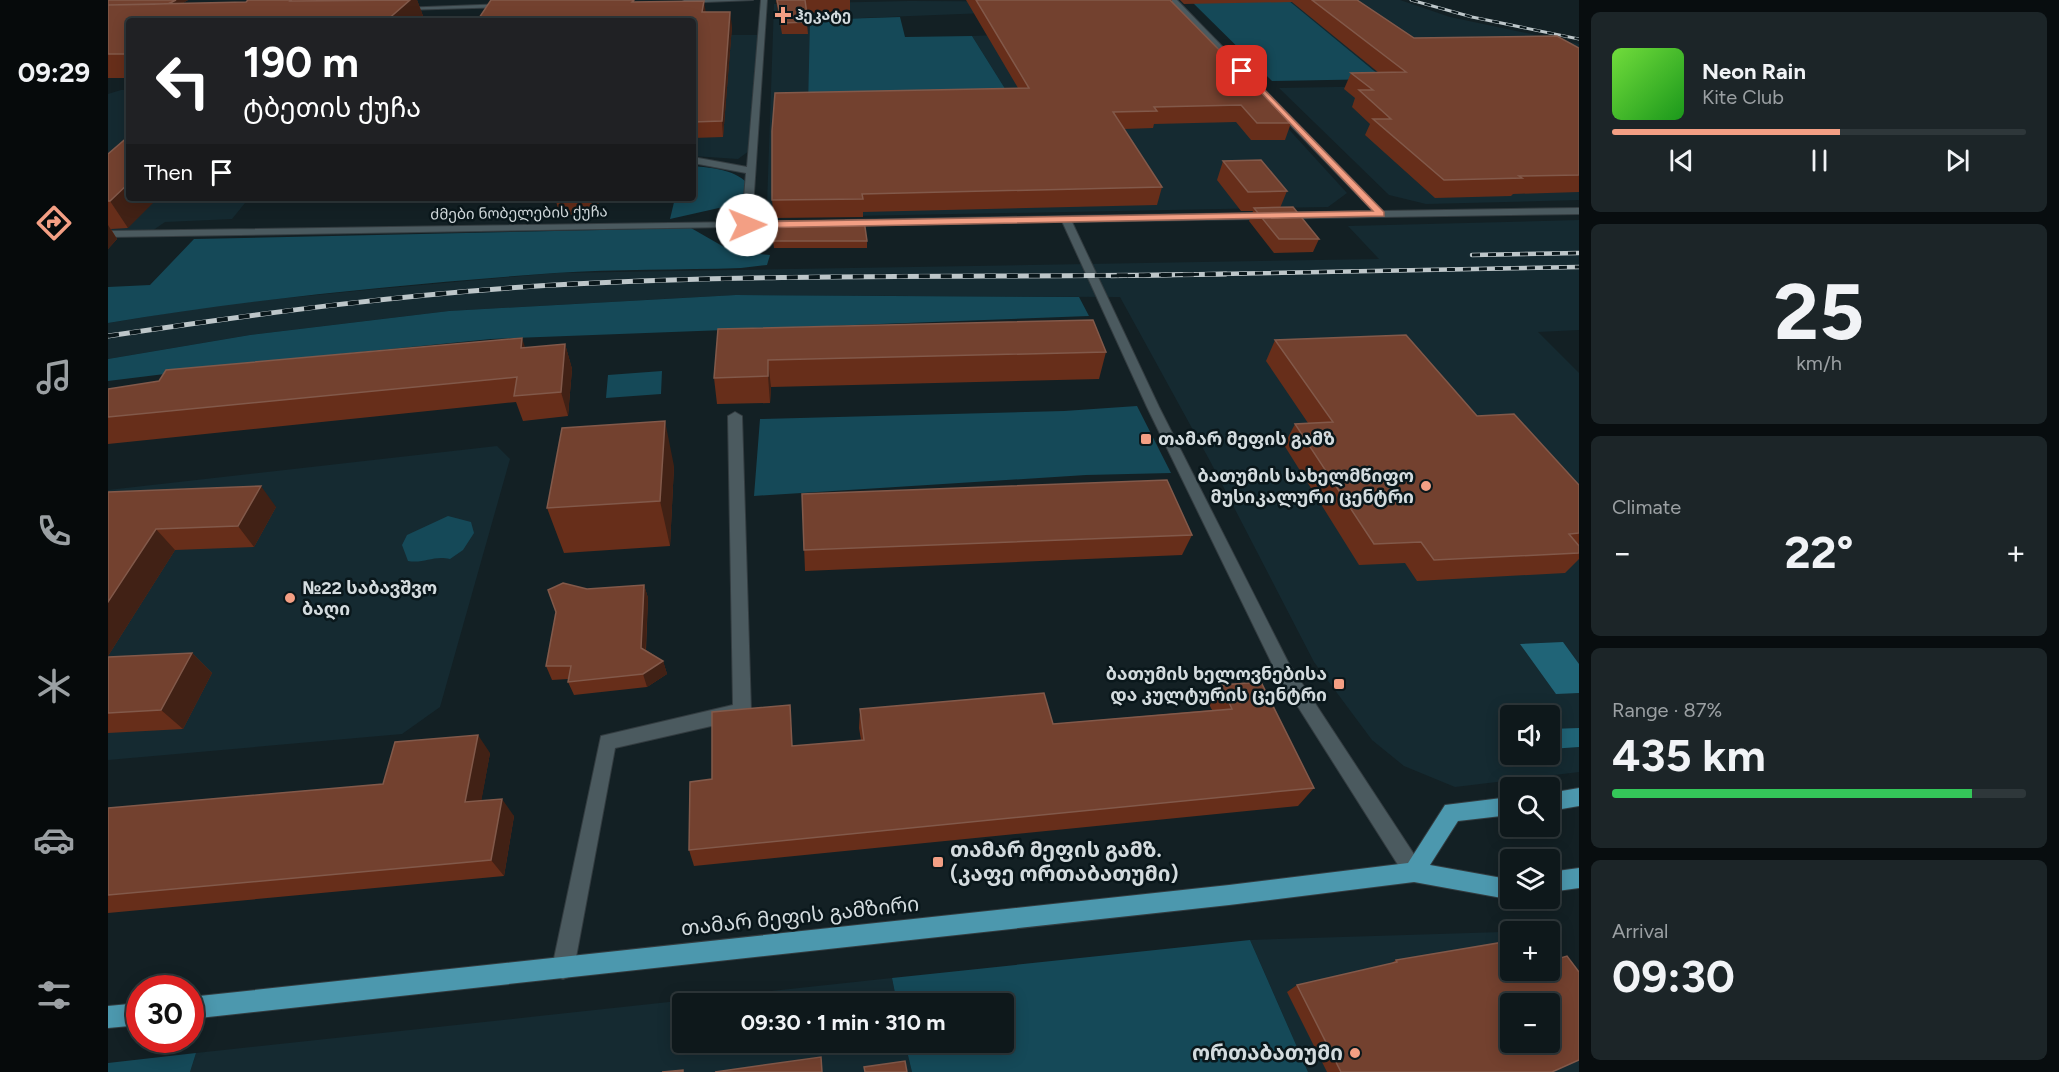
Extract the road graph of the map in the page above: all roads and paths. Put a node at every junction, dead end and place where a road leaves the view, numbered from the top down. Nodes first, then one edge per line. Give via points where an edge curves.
1 (750, 0) edge
2 (764, 0) edge
3 (1173, 0) edge
4 (673, 2) edge
5 (520, 5) edge
6 (394, 8) edge
7 (696, 161) edge
8 (752, 171) junction
9 (1579, 211) edge
10 (1381, 214) junction
11 (1066, 219) junction
12 (830, 223) edge
13 (806, 224) edge
14 (747, 225) junction
15 (108, 234) edge
16 (735, 416) dead end
17 (1579, 796) edge
18 (1560, 800) edge
19 (1500, 807) edge
20 (1414, 872) junction
21 (1579, 878) edge
22 (1560, 881) edge
23 (1500, 888) edge
24 (563, 968) junction
25 (204, 1006) edge
26 (126, 1015) edge
27 (108, 1017) edge

1 - 4 street
2 - 8 street
3 - 10 street
5 - 6 street
7 - 8 street
8 - 14 street
9 - 10 street
10 - 11 street
11 - 12 street
11 - 20 street via 1148,396 1282,667
13 - 14 street, ძმები ნობელების ქუჩა
14 - 15 street, ძმები ნობელების ქუჩა
16 - 24 street via 742,711 608,742
17 - 18 main road
19 - 20 main road via 1452,812
20 - 23 main road, თამარ მეფის გამზირი
20 - 24 main road, თამარ მეფის გამზირი
21 - 22 main road
24 - 25 main road, თამარ მეფის გამზირი
26 - 27 main road

